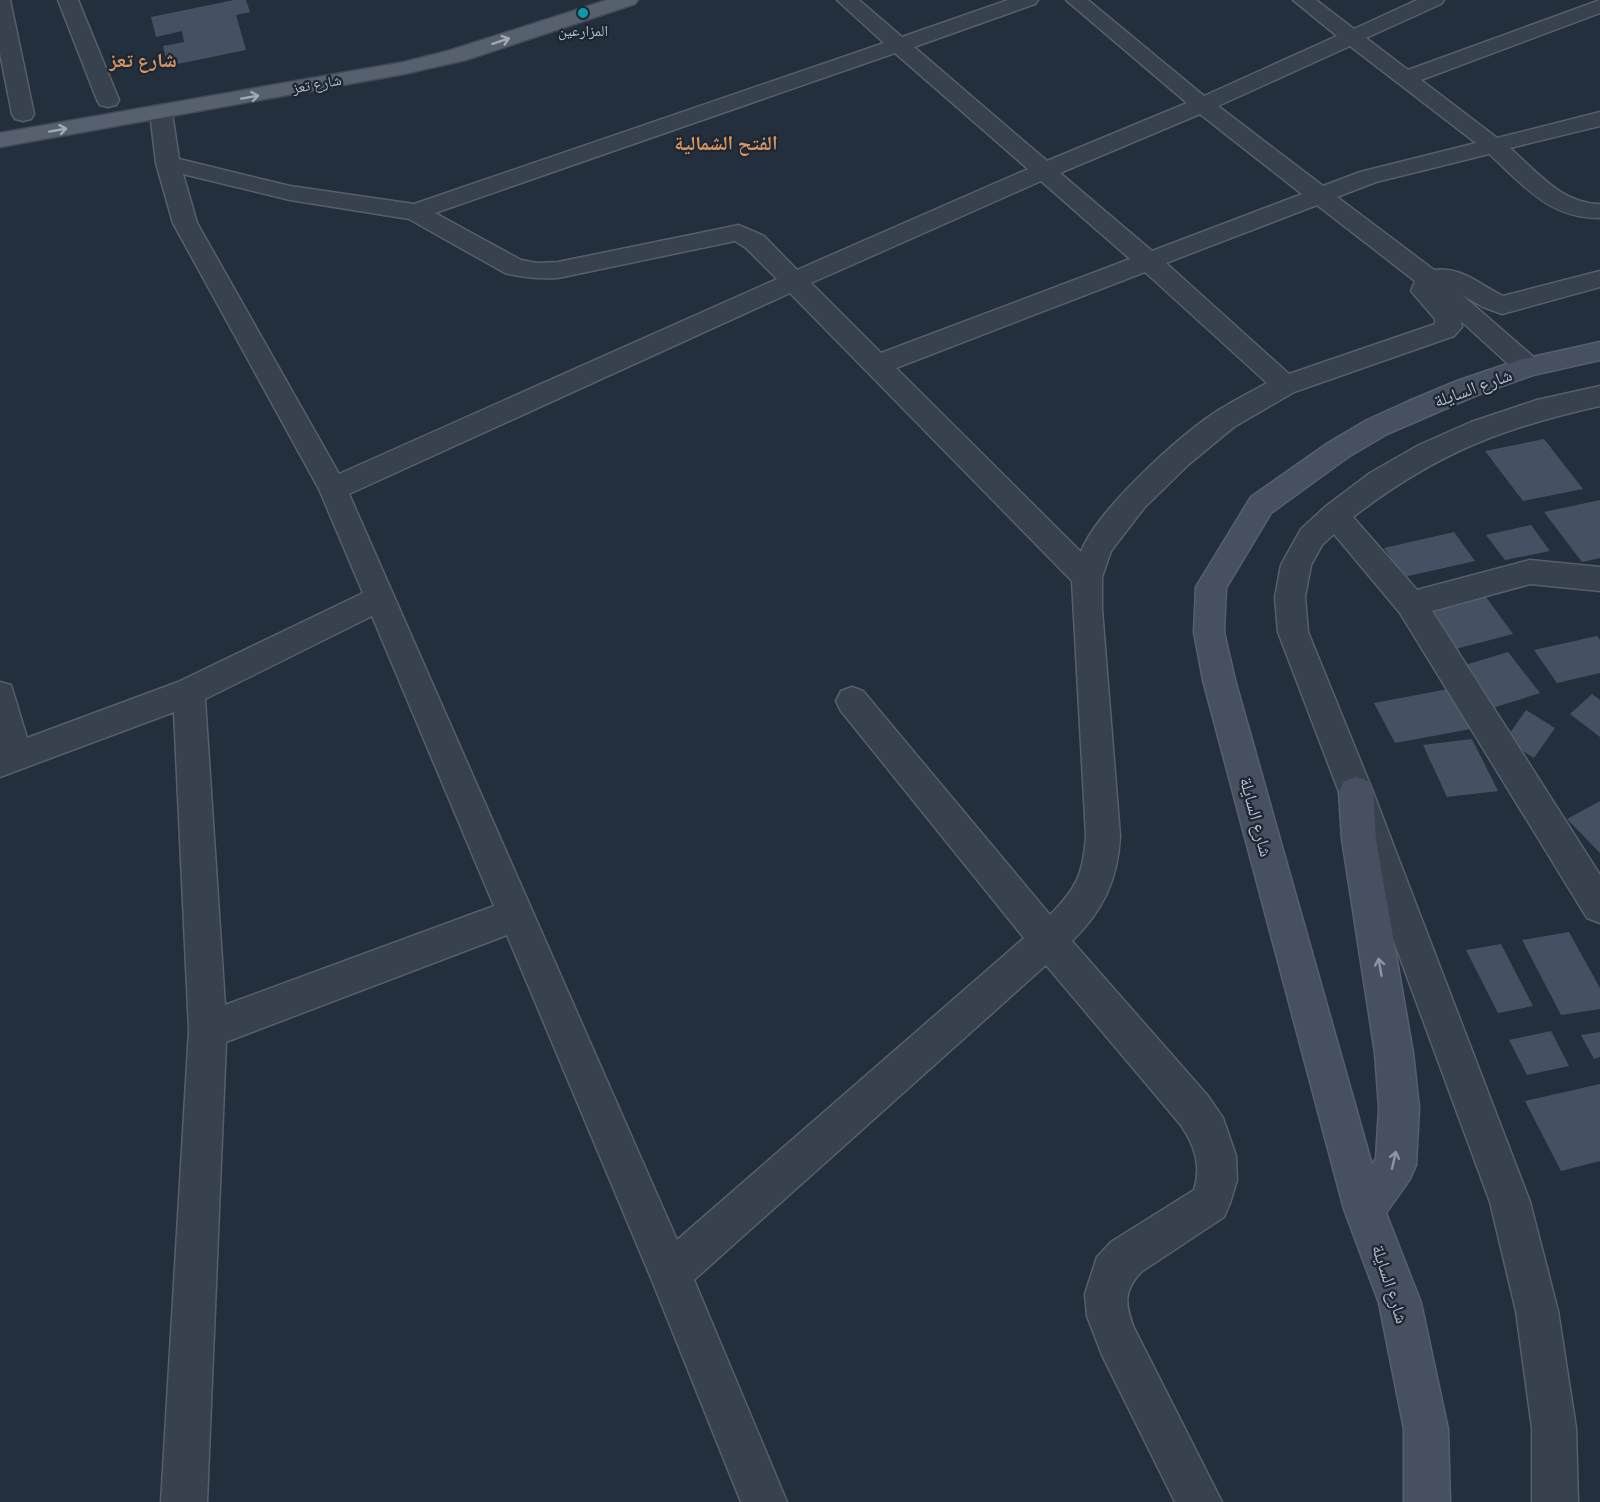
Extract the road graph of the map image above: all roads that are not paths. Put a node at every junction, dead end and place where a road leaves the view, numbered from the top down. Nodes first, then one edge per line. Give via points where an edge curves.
1 (0, 0) edge
2 (69, 0) edge
3 (567, 0) edge
4 (628, 0) edge
5 (847, 0) edge
6 (1028, 0) edge
7 (1076, 0) edge
8 (1303, 0) edge
9 (1434, 0) edge
10 (1600, 6) edge
11 (1352, 36) junction
12 (899, 45) junction
13 (453, 47) junction
14 (1405, 78) junction
15 (108, 100) junction
16 (87, 104) dead end
17 (1202, 105) junction
18 (45, 111) dead end
19 (161, 113) junction
20 (23, 114) junction
21 (0, 118) edge
22 (1600, 119) edge
23 (0, 140) edge
24 (1495, 147) junction
25 (168, 163) junction
26 (1044, 171) junction
27 (1320, 195) junction
28 (1600, 211) edge
29 (415, 212) junction
30 (1148, 261) junction
31 (1600, 279) edge
32 (1430, 280) junction
33 (794, 281) junction
34 (1600, 351) edge
35 (877, 365) junction
36 (1528, 368) junction
37 (1285, 386) junction
38 (1600, 396) edge
39 (333, 489) junction
40 (1335, 515) junction
41 (1088, 577) junction
42 (1600, 579) edge
43 (381, 598) junction
44 (1411, 604) junction
45 (189, 692) junction
46 (0, 695) edge
47 (852, 701) dead end
48 (8, 760) edge
49 (1356, 792) junction
50 (1600, 906) edge
51 (515, 915) junction
52 (1048, 940) junction
53 (208, 1030) junction
54 (1364, 1209) junction
55 (670, 1273) junction
56 (184, 1502) edge
57 (764, 1502) edge
58 (1199, 1502) edge
59 (1427, 1502) edge
60 (1555, 1502) edge

1 - 20 street
2 - 15 street
3 - 13 main road, شارع تعز
13 -> 4 main road, شارع تعز
5 - 12 street
6 - 12 street
7 - 17 street
8 - 11 street
9 - 11 street
10 - 14 street
11 - 14 street
11 - 17 street
12 - 26 street
12 - 29 street
13 - 15 main road, شارع تعز via 390,52
19 -> 13 main road, شارع تعز via 404,69
14 - 24 street
15 - 16 main road, شارع تعز
17 - 26 street
17 - 27 street
18 - 20 main road
23 -> 19 main road, شارع تعز
19 - 25 street
20 - 21 main road
22 - 24 street
24 - 27 street via 1368,177
24 - 28 street via 1558,202 1581,211
25 - 29 street via 290,193
25 - 39 street via 185,224
26 - 30 street
26 - 33 street
27 - 30 street
27 - 32 street
29 - 33 street via 514,267 537,271 739,233 755,242
30 - 35 street
30 - 37 street
31 - 32 street via 1502,305 1451,278
32 - 36 street
32 - 37 street via 1424,291 1447,317 1446,330
33 - 35 street
33 - 39 street
34 - 36 main road, شارع السايلة
35 - 41 street
36 - 54 main road, شارع السايلة via 1419,408 1338,450 1261,505 1211,587 1209,632 1219,680
37 - 41 street via 1224,420 1134,500 1098,546
38 - 40 street via 1537,410 1429,452 1380,481
39 - 43 street
40 - 44 street
40 - 49 street via 1306,546 1296,565 1290,597 1293,632
41 - 52 street via 1088,645 1103,863 1094,888 1079,911
42 - 44 street via 1530,572
43 - 45 street
43 - 51 street
44 - 50 street
45 - 48 street
45 - 53 street
46 - 48 street
47 - 52 street
54 -> 49 main road via 1396,1165 1399,1108 1394,1053 1359,839
49 - 60 street via 1510,1203 1537,1311 1554,1428
51 - 53 street
51 - 55 street
52 - 55 street
52 - 58 street via 1194,1110 1209,1132 1216,1156 1217,1180 1210,1203 1126,1257 1112,1272 1106,1293 1108,1317 1117,1340
53 - 56 street
54 - 59 main road, شارع السايلة via 1400,1303 1426,1429
55 - 57 street

